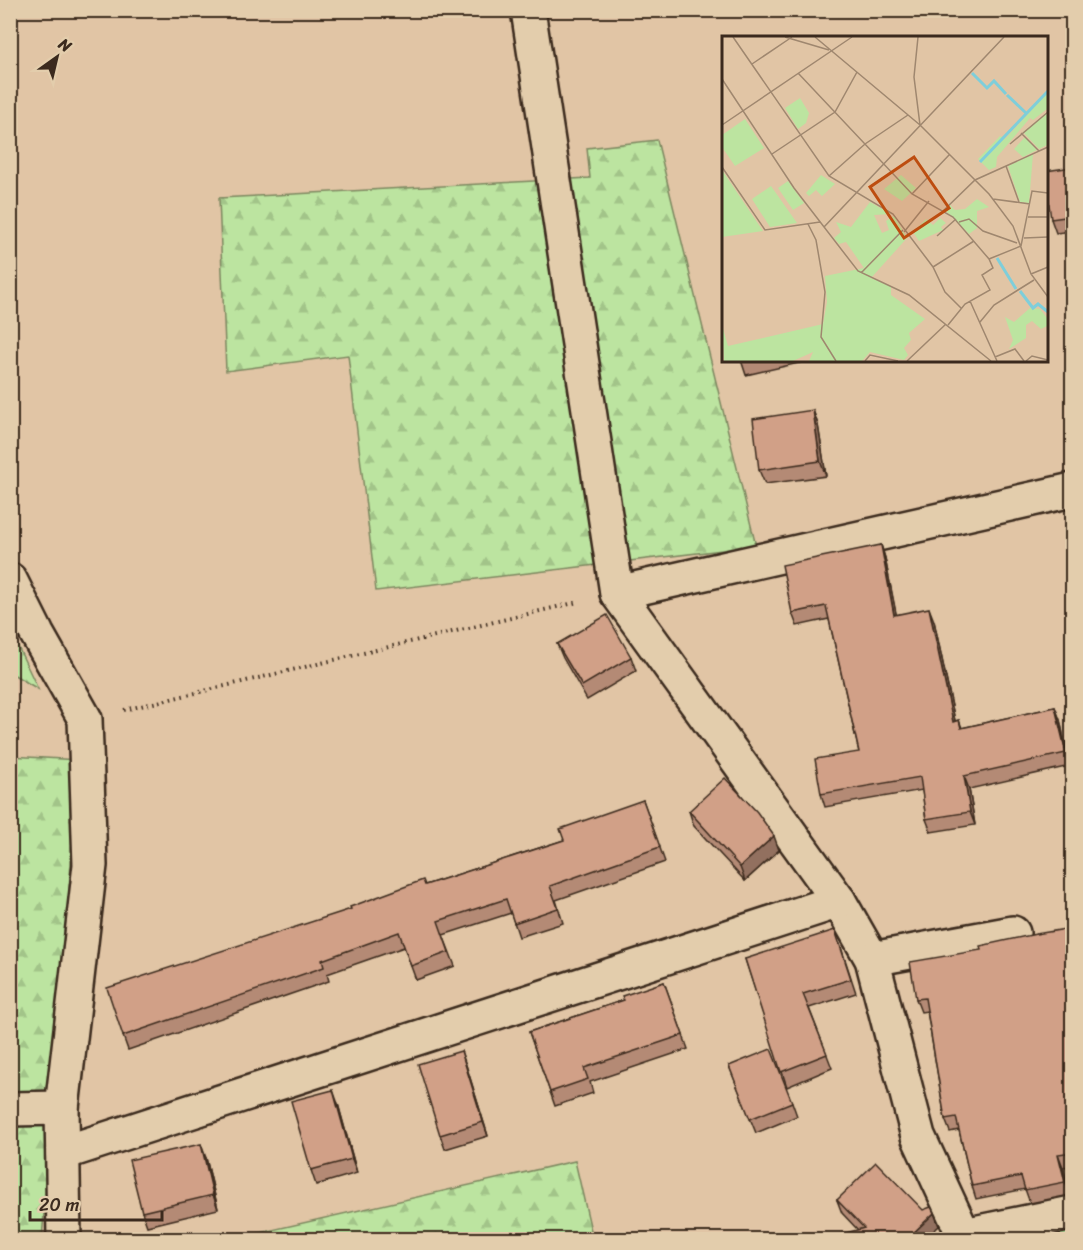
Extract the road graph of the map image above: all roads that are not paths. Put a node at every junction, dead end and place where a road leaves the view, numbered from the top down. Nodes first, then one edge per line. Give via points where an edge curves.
1 (528, 10) edge
2 (1072, 490) edge
3 (10, 580) edge
4 (617, 593) junction
5 (839, 901) junction
6 (1012, 933) dead end
7 (872, 959) junction
8 (62, 1108) junction
9 (10, 1109) edge
10 (63, 1153) junction
11 (1072, 1213) edge
12 (965, 1237) edge
13 (64, 1239) edge

1 - 4 street
2 - 4 street
3 - 8 street via 86,719 90,865
4 - 5 street
5 - 7 street
5 - 10 street
6 - 7 street
7 - 12 street via 918,1136
8 - 9 street
8 - 10 street
10 - 13 street
11 - 12 street

